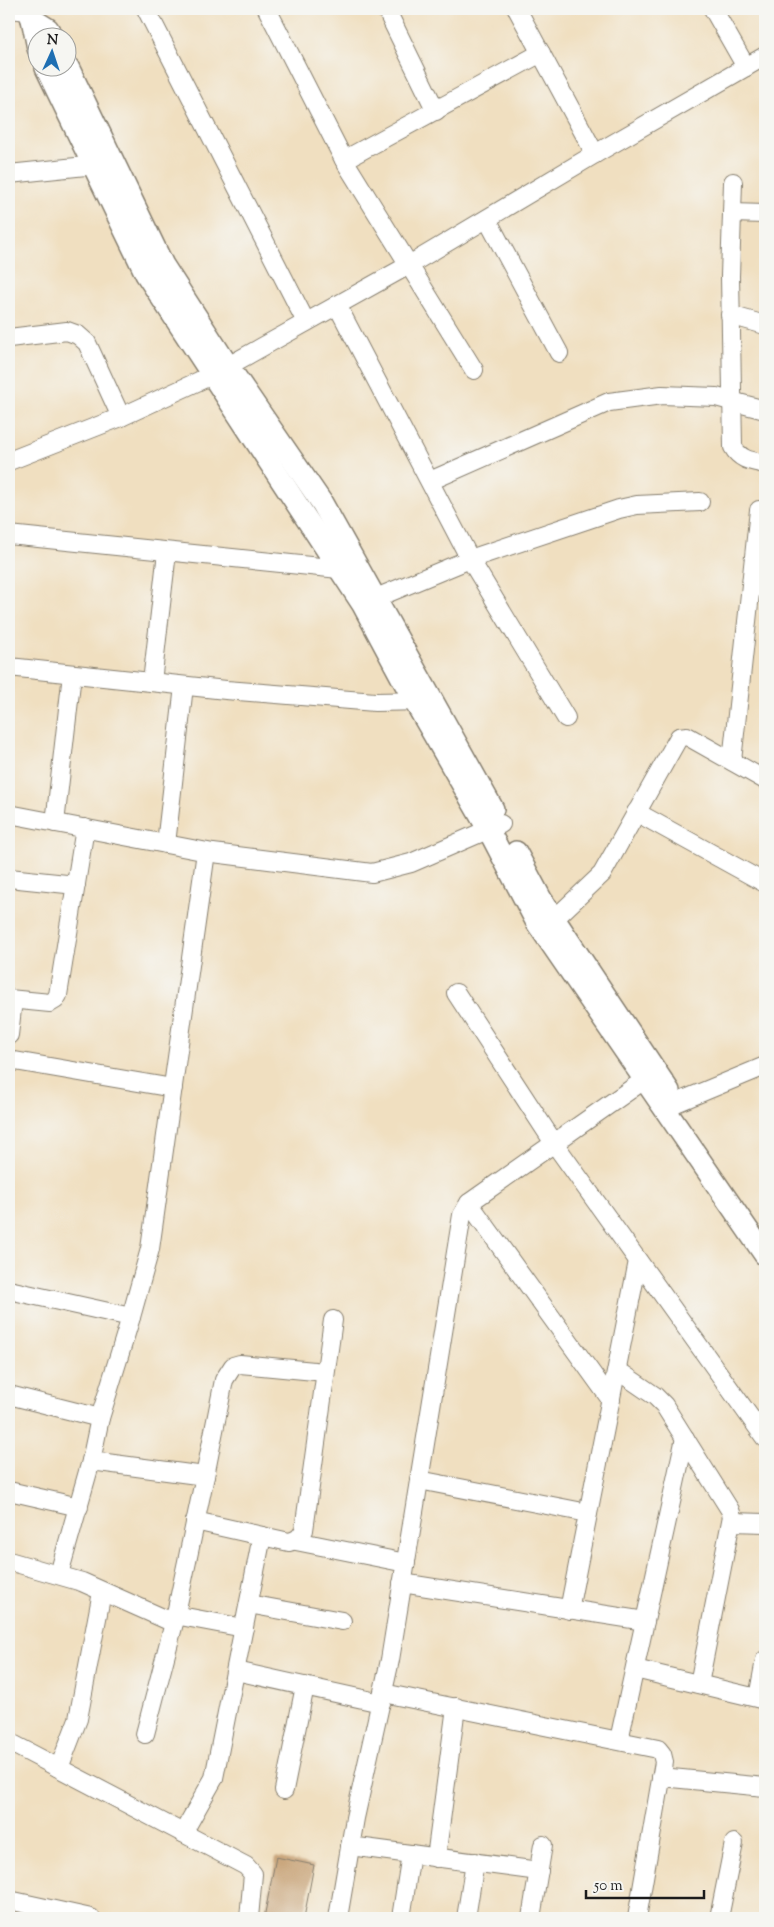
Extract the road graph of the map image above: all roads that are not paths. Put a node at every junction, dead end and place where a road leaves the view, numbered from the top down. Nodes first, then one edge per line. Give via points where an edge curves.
1 (146, 9) edge
2 (267, 9) edge
3 (386, 9) edge
4 (517, 9) edge
5 (713, 9) edge
6 (24, 12) edge
7 (30, 28) edge
8 (47, 28) edge
9 (541, 53) junction
10 (765, 56) edge
11 (746, 67) junction
12 (52, 78) edge
13 (72, 78) edge
14 (436, 112) junction
15 (595, 154) junction
16 (344, 160) junction
17 (104, 164) junction
18 (9, 170) edge
19 (27, 173) junction
20 (9, 174) edge
21 (733, 182) dead end
22 (732, 213) junction
23 (765, 214) edge
24 (487, 219) junction
25 (409, 265) junction
26 (338, 305) junction
27 (730, 315) junction
28 (306, 322) junction
29 (765, 324) edge
30 (9, 338) edge
31 (559, 353) dead end
32 (220, 370) junction
33 (474, 370) dead end
34 (731, 401) junction
35 (765, 410) edge
36 (121, 417) junction
37 (9, 461) edge
38 (765, 464) edge
39 (430, 481) junction
40 (700, 502) dead end
41 (759, 510) dead end
42 (9, 535) edge
43 (166, 552) junction
44 (760, 552) edge
45 (470, 559) junction
46 (338, 569) junction
47 (360, 571) junction
48 (376, 598) junction
49 (9, 667) edge
50 (72, 674) junction
51 (152, 682) junction
52 (184, 686) junction
53 (424, 701) junction
54 (566, 718) dead end
55 (732, 761) junction
56 (765, 780) edge
57 (636, 812) junction
58 (9, 814) edge
59 (55, 823) junction
60 (494, 826) junction
61 (85, 828) junction
62 (166, 844) junction
63 (206, 852) junction
64 (9, 878) edge
65 (765, 883) edge
66 (76, 885) junction
67 (542, 916) junction
68 (456, 993) dead end
69 (11, 999) edge
70 (9, 1035) edge
71 (9, 1060) edge
72 (765, 1066) edge
73 (649, 1076) junction
74 (173, 1088) junction
75 (671, 1107) junction
76 (554, 1143) junction
77 (469, 1203) junction
78 (765, 1232) edge
79 (765, 1255) edge
80 (638, 1261) junction
81 (9, 1290) edge
82 (131, 1317) junction
83 (332, 1320) dead end
84 (616, 1370) junction
85 (325, 1372) junction
86 (9, 1395) edge
87 (610, 1400) junction
88 (100, 1418) junction
89 (685, 1438) junction
90 (765, 1438) edge
91 (91, 1461) junction
92 (205, 1476) junction
93 (419, 1480) junction
94 (9, 1491) edge
95 (79, 1507) junction
96 (588, 1513) junction
97 (195, 1521) junction
98 (732, 1522) junction
99 (765, 1523) edge
100 (262, 1536) junction
101 (296, 1541) junction
102 (9, 1561) edge
103 (406, 1563) junction
104 (59, 1574) junction
105 (402, 1583) junction
106 (100, 1591) junction
107 (249, 1604) junction
108 (569, 1610) junction
109 (174, 1619) junction
110 (342, 1621) dead end
111 (645, 1621) junction
112 (244, 1628) junction
113 (765, 1660) edge
114 (635, 1669) junction
115 (236, 1671) junction
116 (699, 1684) junction
117 (305, 1686) junction
118 (382, 1698) junction
119 (761, 1699) edge
120 (456, 1707) junction
121 (144, 1734) dead end
122 (619, 1740) junction
123 (9, 1742) edge
124 (59, 1768) junction
125 (661, 1777) junction
126 (765, 1787) edge
127 (284, 1790) dead end
128 (183, 1833) junction
129 (734, 1843) dead end
130 (543, 1845) dead end
131 (350, 1846) junction
132 (411, 1854) junction
133 (436, 1858) junction
134 (475, 1862) junction
135 (539, 1871) junction
136 (9, 1900) edge
137 (91, 1918) edge
138 (249, 1918) edge
139 (338, 1918) edge
140 (401, 1918) edge
141 (466, 1918) edge
142 (531, 1918) edge
143 (637, 1918) edge
144 (719, 1918) edge

1 - 28 street
2 - 16 street
3 - 14 street
4 - 9 street
5 - 11 street
6 - 7 street
6 - 8 street
9 - 14 street
9 - 15 street
10 - 11 street
11 - 15 street
12 - 17 street
13 - 17 street
14 - 16 street
15 - 24 street
16 - 25 street
17 - 19 street
17 - 32 street via 146,274
18 - 19 street
19 - 20 street
21 - 22 street
22 - 23 street
22 - 27 street
24 - 25 street
24 - 31 street
25 - 26 street
25 - 33 street
26 - 28 street
26 - 39 street
27 - 29 street
27 - 34 street
28 - 32 street
30 - 36 street via 67,331 78,335 87,343
32 - 36 street
32 - 46 street
32 - 47 street via 322,503
34 - 35 street
34 - 38 street via 733,447 737,455
34 - 39 street via 716,397 662,395 609,402
36 - 37 street
39 - 45 street
40 - 45 street via 628,506
41 - 44 street
42 - 43 street
43 - 46 street
43 - 51 street
44 - 55 street
45 - 48 street
45 - 54 street
46 - 47 street
46 - 53 street
47 - 48 street
48 - 53 street
49 - 50 street
50 - 51 street
50 - 59 street
51 - 52 street
52 - 53 street via 375,702
52 - 62 street
53 - 60 street
55 - 56 street
55 - 57 street via 687,736 679,738
57 - 65 street
57 - 67 street via 597,881
58 - 59 street
59 - 61 street
60 - 63 street via 411,863 372,873
60 - 67 street
61 - 62 street
61 - 66 street
62 - 63 street
63 - 74 street
64 - 66 street
66 - 69 street via 55,1000 43,1003
67 - 73 street
68 - 76 street
69 - 70 street
71 - 74 street
72 - 75 street
73 - 75 street
73 - 76 street
74 - 82 street via 150,1249
75 - 78 street
75 - 79 street
76 - 77 street
76 - 80 street
77 - 87 street
77 - 93 street via 460,1225
80 - 84 street
80 - 90 street
81 - 82 street
82 - 88 street
83 - 85 street
84 - 87 street
84 - 89 street via 660,1400
85 - 92 street via 233,1366 224,1380
85 - 101 street via 304,1530
86 - 88 street
87 - 96 street
88 - 91 street
89 - 98 street via 730,1510
89 - 111 street
91 - 92 street
91 - 95 street
92 - 97 street
93 - 96 street
93 - 103 street
94 - 95 street
95 - 104 street
96 - 108 street
97 - 100 street
97 - 109 street
98 - 99 street
98 - 116 street
100 - 101 street
100 - 107 street
101 - 103 street
102 - 104 street
103 - 105 street
104 - 106 street
105 - 108 street
105 - 118 street
106 - 109 street
106 - 124 street via 78,1719
107 - 110 street
107 - 112 street
108 - 111 street
109 - 112 street
109 - 121 street
111 - 114 street
112 - 115 street
113 - 119 street
114 - 116 street
114 - 122 street
115 - 117 street
115 - 128 street via 214,1778
116 - 119 street
117 - 118 street
117 - 127 street
118 - 120 street
118 - 131 street
120 - 122 street
120 - 133 street
122 - 125 street via 658,1749 664,1762
123 - 124 street
124 - 128 street
125 - 126 street
125 - 143 street
128 - 138 street via 250,1870 253,1879
129 - 144 street
130 - 135 street
131 - 132 street
131 - 139 street
132 - 133 street
132 - 140 street
133 - 134 street
134 - 135 street
134 - 141 street
135 - 142 street
136 - 137 street

